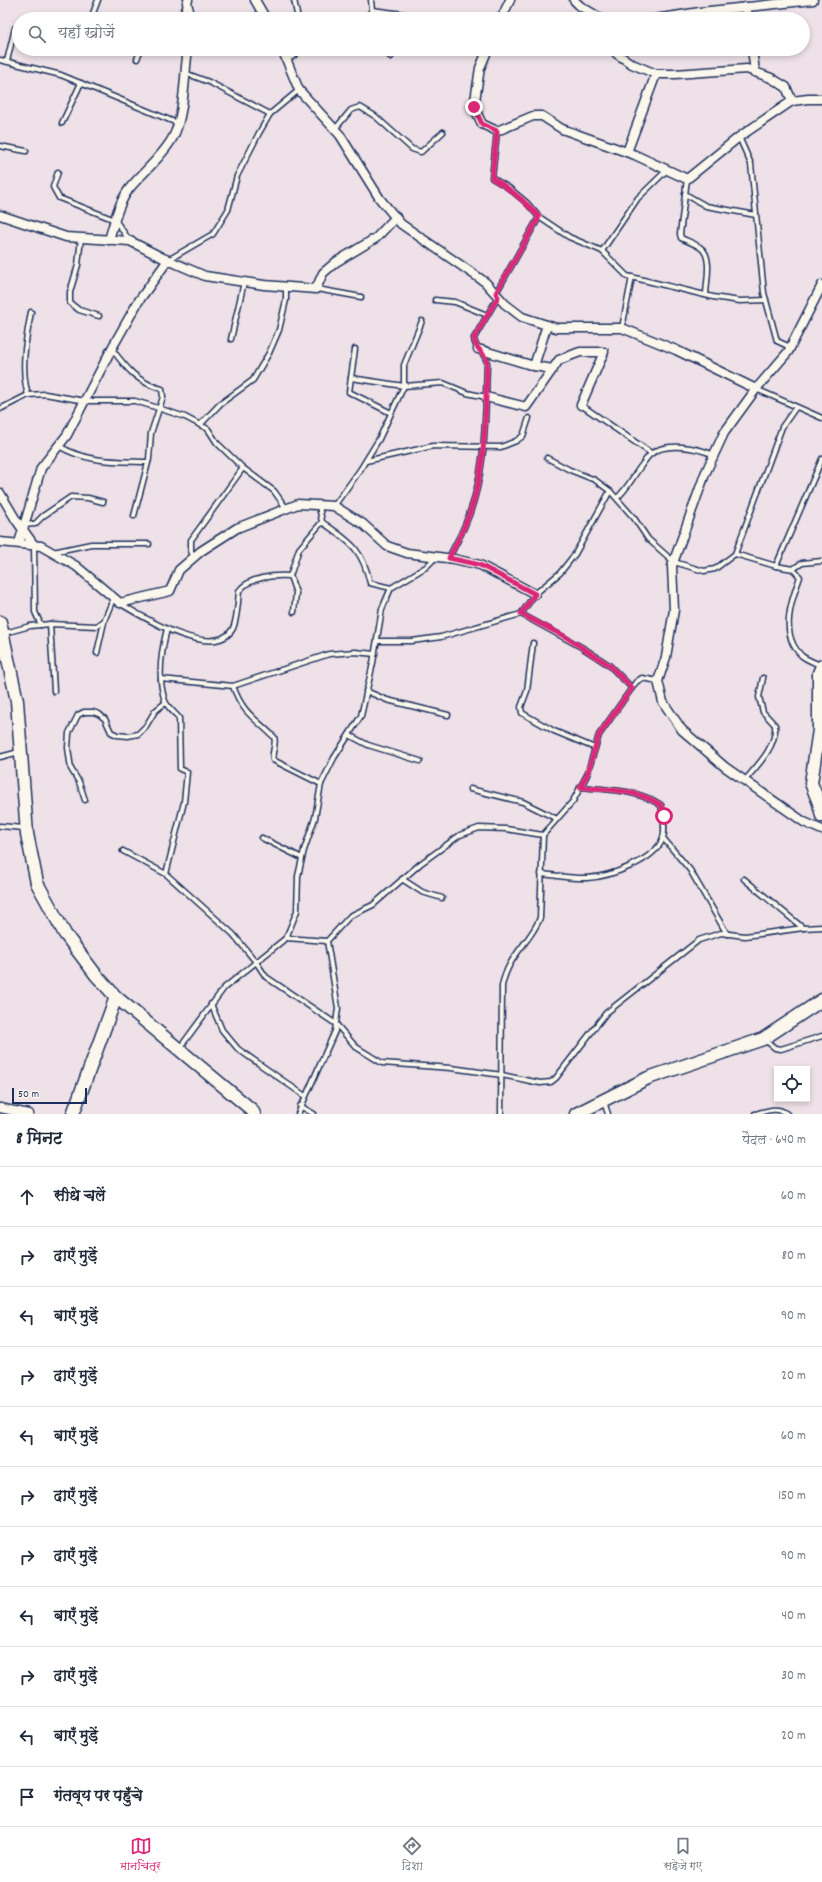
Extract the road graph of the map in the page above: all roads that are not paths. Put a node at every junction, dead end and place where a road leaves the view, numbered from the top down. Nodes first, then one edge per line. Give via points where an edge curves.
1 (98, 0) edge
2 (255, 0) edge
3 (294, 0) edge
4 (371, 0) edge
5 (510, 0) edge
6 (574, 0) edge
7 (813, 0) edge
8 (188, 2) edge
9 (749, 5) edge
10 (372, 10) joint
11 (94, 12) edge
12 (183, 12) edge
13 (190, 12) edge
14 (262, 12) edge
15 (297, 12) edge
16 (388, 12) edge
17 (504, 12) edge
18 (590, 12) edge
19 (702, 12) edge
20 (12, 38) edge
21 (138, 56) edge
22 (187, 56) edge
23 (285, 56) edge
24 (293, 56) edge
25 (485, 56) edge
26 (620, 56) edge
27 (753, 56) edge
28 (137, 59) dead end
29 (0, 60) edge
30 (287, 60) junction
31 (7, 61) junction
32 (755, 72) junction
33 (185, 73) junction
34 (656, 74) junction
35 (81, 83) junction
36 (299, 90) junction
37 (822, 99) edge
38 (792, 101) junction
39 (270, 114) junction
40 (62, 122) dead end
41 (178, 123) junction
42 (334, 130) junction
43 (497, 131) junction
44 (443, 132) dead end
45 (739, 137) junction
46 (0, 146) edge
47 (26, 151) dead end
48 (627, 152) junction
49 (667, 170) junction
50 (58, 172) dead end
51 (687, 179) junction
52 (685, 194) junction
53 (0, 215) edge
54 (756, 215) junction
55 (396, 217) junction
56 (539, 217) junction
57 (114, 220) junction
58 (81, 238) junction
59 (109, 240) junction
60 (130, 241) junction
61 (602, 250) junction
62 (168, 260) junction
63 (632, 277) junction
64 (244, 282) junction
65 (822, 285) edge
66 (286, 287) junction
67 (316, 289) junction
68 (497, 295) junction
69 (706, 295) junction
70 (361, 297) dead end
71 (435, 300) dead end
72 (766, 300) junction
73 (31, 312) dead end
74 (487, 315) junction
75 (99, 316) dead end
76 (422, 321) dead end
77 (547, 324) junction
78 (622, 328) junction
79 (231, 339) dead end
80 (791, 347) junction
81 (112, 348) junction
82 (355, 349) dead end
83 (478, 349) junction
84 (534, 366) junction
85 (553, 369) junction
86 (351, 378) junction
87 (404, 386) junction
88 (756, 389) junction
89 (28, 395) junction
90 (486, 397) junction
91 (85, 401) junction
92 (581, 405) joint
93 (796, 406) junction
94 (159, 408) junction
95 (0, 409) edge
96 (391, 413) junction
97 (529, 418) dead end
98 (822, 418) edge
99 (200, 425) junction
100 (59, 446) junction
101 (484, 447) junction
102 (651, 453) junction
103 (714, 455) junction
104 (547, 458) dead end
105 (822, 459) edge
106 (366, 461) junction
107 (148, 462) junction
108 (243, 468) junction
109 (610, 491) junction
110 (0, 493) edge
111 (617, 498) junction
112 (103, 502) dead end
113 (320, 505) junction
114 (334, 506) junction
115 (286, 508) junction
116 (134, 516) dead end
117 (322, 522) junction
118 (23, 527) junction
119 (0, 542) edge
120 (19, 543) junction
121 (149, 544) dead end
122 (34, 545) junction
123 (52, 552) junction
124 (735, 554) junction
125 (194, 557) junction
126 (437, 557) junction
127 (449, 558) junction
128 (822, 561) edge
129 (674, 562) junction
130 (776, 566) junction
131 (793, 569) junction
132 (290, 576) junction
133 (391, 588) junction
134 (535, 594) junction
135 (114, 597) junction
136 (120, 603) junction
137 (294, 612) dead end
138 (521, 614) junction
139 (104, 622) junction
140 (50, 624) junction
141 (41, 625) junction
142 (167, 629) junction
143 (1, 632) edge
144 (377, 641) junction
145 (533, 643) dead end
146 (97, 653) dead end
147 (375, 654) junction
148 (822, 666) edge
149 (763, 678) dead end
150 (161, 679) junction
151 (658, 681) junction
152 (233, 686) junction
153 (632, 688) junction
154 (54, 691) dead end
155 (366, 691) junction
156 (820, 691) edge
157 (165, 703) junction
158 (448, 714) dead end
159 (349, 735) junction
160 (595, 748) junction
161 (20, 752) junction
162 (0, 757) edge
163 (420, 761) dead end
164 (745, 780) junction
165 (322, 784) junction
166 (580, 787) junction
167 (470, 789) dead end
168 (85, 800) dead end
169 (822, 816) edge
170 (557, 819) junction
171 (0, 826) edge
172 (27, 828) junction
173 (822, 830) edge
174 (543, 835) junction
175 (262, 838) dead end
176 (663, 838) junction
177 (123, 851) dead end
178 (302, 858) junction
179 (166, 874) junction
180 (541, 874) junction
181 (402, 879) junction
182 (744, 879) dead end
183 (442, 898) dead end
184 (822, 927) edge
185 (803, 928) junction
186 (727, 934) junction
187 (286, 938) junction
188 (327, 941) junction
189 (256, 962) junction
190 (116, 997) junction
191 (822, 1000) edge
192 (211, 1004) junction
193 (336, 1024) junction
194 (822, 1036) edge
195 (763, 1039) junction
196 (179, 1049) junction
197 (502, 1075) junction
198 (305, 1096) junction
199 (604, 1099) junction
200 (300, 1106) junction
201 (0, 1108) edge
202 (29, 1114) edge
203 (73, 1114) edge
204 (254, 1114) edge
205 (298, 1114) edge
206 (314, 1114) edge
207 (501, 1114) edge
208 (576, 1114) edge
209 (608, 1114) edge
210 (755, 1114) edge
211 (787, 1114) edge

1 - 11 lane
2 - 14 street
3 - 15 lane
4 - 10 lane
5 - 17 street
6 - 18 street
7 - 9 street
8 - 12 lane
8 - 13 street
9 - 19 street
10 - 16 lane
20 - 31 lane
21 - 28 lane
22 - 33 street
23 - 30 street
24 - 30 lane
25 - 43 street via 480,68 474,107 482,124
26 - 34 street
27 - 32 street
29 - 31 lane
30 - 36 street
31 - 35 lane via 62,75
32 - 34 street via 747,69
32 - 38 street via 786,87
33 - 39 lane via 209,82
33 - 41 street via 182,110
34 - 48 street
35 - 40 lane
35 - 41 lane
36 - 39 lane
36 - 42 street
37 - 38 street
38 - 45 street
39 - 62 lane via 237,176 228,210 213,234
41 - 57 street via 173,138 156,161 128,190
42 - 44 lane via 351,110 360,107 376,116 412,148 421,152
42 - 55 street via 380,199
43 - 48 street via 533,116 542,116 562,129
43 - 56 lane via 492,178 509,188
45 - 51 street
45 - 54 lane via 751,164
46 - 47 lane
48 - 49 street
49 - 51 street
49 - 61 lane via 638,198
50 - 57 lane via 53,187 60,198
51 - 52 lane
52 - 54 lane via 706,206
52 - 69 lane via 680,234 681,238 702,248 704,252 708,268
53 - 58 street via 66,237
54 - 72 lane
55 - 67 street via 376,238 336,262 323,273
55 - 68 street via 401,224 485,282
56 - 61 lane via 569,237
56 - 68 lane
57 - 59 street
57 - 60 lane
58 - 59 street
58 - 75 lane via 70,303 79,310
59 - 60 street
60 - 62 street
61 - 63 lane via 627,276
62 - 64 street via 206,276
62 - 81 street via 138,302
63 - 69 lane
63 - 78 lane
64 - 66 street
64 - 79 lane
65 - 80 street
66 - 67 street
66 - 99 lane via 286,300 279,330 253,380 220,404
67 - 70 lane
68 - 74 lane
68 - 77 street via 522,317
69 - 72 lane via 740,301
71 - 74 lane via 455,302
72 - 80 lane via 777,341
73 - 89 lane via 25,342 25,383
74 - 83 lane via 474,338
76 - 87 lane via 404,365
77 - 78 street via 564,328
77 - 84 street
78 - 88 street via 676,350
80 - 88 street
81 - 91 street
81 - 94 lane via 137,379 151,387 162,389 163,397
82 - 86 lane
83 - 84 street
83 - 90 lane via 487,358
84 - 85 street
85 - 90 street via 526,407
85 - 92 street via 559,360 580,352 604,352
86 - 87 lane
86 - 96 lane via 349,392
87 - 90 lane via 443,383 467,393
87 - 96 lane
88 - 93 lane
88 - 103 street via 724,432
89 - 91 lane via 46,394
89 - 95 lane
90 - 101 lane
91 - 94 lane via 135,401
91 - 100 street
92 - 102 lane
93 - 98 lane
93 - 124 lane via 782,427
94 - 99 lane
94 - 107 lane via 151,433
96 - 106 lane
97 - 101 lane via 522,436 516,442 501,447
99 - 108 lane via 208,429 217,443
100 - 107 lane via 82,458 97,461
100 - 118 street via 41,468
101 - 106 lane via 433,446
101 - 127 lane via 466,525
102 - 103 lane via 665,448 686,447
102 - 111 lane via 626,490
103 - 129 street
104 - 109 lane via 595,480
105 - 130 lane
106 - 114 lane
107 - 116 lane
108 - 115 lane via 274,492
108 - 125 lane via 191,540
109 - 111 lane
109 - 134 lane via 575,554 560,573
110 - 118 street
111 - 129 lane via 648,539
112 - 118 lane via 71,497 35,524
113 - 114 street
113 - 115 street via 298,504
113 - 117 lane
114 - 126 street via 363,524 387,546 406,553
115 - 125 street via 237,528
117 - 132 lane via 299,549
117 - 133 lane via 359,552 370,583
118 - 120 street
118 - 122 street
119 - 120 street
120 - 122 street
121 - 123 lane via 91,544
122 - 123 street
122 - 141 lane via 34,605
123 - 135 street via 76,566
124 - 129 lane via 715,569 704,571
124 - 130 lane
125 - 136 street via 179,570 170,591
126 - 127 street
126 - 133 lane via 426,568
127 - 134 street via 480,565
128 - 131 lane via 802,563
129 - 151 street via 674,610 666,657
130 - 131 lane
131 - 148 lane via 800,577 791,602 789,637 802,656
132 - 137 lane via 296,593
132 - 142 lane via 274,575 242,587 239,591 234,628 222,639 192,638
133 - 144 lane via 382,609
134 - 138 lane
135 - 136 street
135 - 139 lane
136 - 142 lane
138 - 144 lane via 441,637 412,641
138 - 153 lane via 564,636 609,665
139 - 140 lane via 98,626
139 - 146 lane
140 - 141 lane
140 - 154 lane
141 - 143 lane
142 - 150 lane
143 - 161 main road via 17,701
144 - 147 lane
145 - 160 lane via 522,713 554,731
147 - 152 lane via 329,654
147 - 155 lane
148 - 156 main road via 819,673
149 - 164 lane via 759,698 763,712 775,725 775,733 764,759
150 - 152 lane
150 - 157 lane
151 - 153 lane via 642,678
151 - 164 street via 663,702 682,730 725,767
152 - 165 lane via 244,711 274,737 273,760
153 - 160 lane via 599,735
155 - 158 lane via 387,700
155 - 159 lane via 361,716
156 - 169 main road via 819,730 811,783 820,803
157 - 168 lane via 155,711 138,734 128,736 111,732 105,719 99,714 84,712 78,715 69,733 68,748 71,768
157 - 179 lane via 179,718 180,768 187,772 184,802
159 - 163 lane via 368,745
159 - 165 lane via 334,758
160 - 166 lane via 587,775
161 - 162 lane
161 - 172 main road
164 - 173 street via 804,822
165 - 178 lane via 315,818
166 - 170 lane via 573,801
166 - 176 lane via 619,790 650,798 661,805 664,816
167 - 170 lane via 523,802
170 - 174 lane
171 - 172 lane
172 - 190 main road via 37,883 65,934
174 - 180 lane
174 - 181 lane via 479,828 460,835
175 - 178 lane
176 - 180 lane via 657,848 636,864 611,875 586,878
176 - 186 lane via 690,870
177 - 179 lane
178 - 187 lane via 298,876 297,911
179 - 189 lane via 233,934
180 - 197 lane via 540,918 509,963 504,975
181 - 183 lane via 422,892
181 - 188 lane via 373,905 350,916
182 - 185 lane
184 - 185 lane
185 - 186 lane via 745,936
186 - 197 lane via 721,933 699,940 606,1013 551,1082 540,1083
187 - 188 lane
187 - 189 lane
188 - 193 lane via 338,1008
189 - 192 lane via 224,988
189 - 193 lane via 266,977
190 - 196 main road
190 - 203 main road
191 - 195 main road
192 - 196 lane
192 - 198 lane via 222,1030 238,1049
193 - 197 lane via 356,1047 382,1064 451,1068
193 - 198 lane
194 - 195 lane via 781,1049 770,1046
195 - 199 main road via 648,1078
196 - 204 main road
197 - 207 lane
198 - 200 lane
199 - 208 main road
199 - 209 lane
200 - 205 lane
200 - 206 lane
201 - 202 street
210 - 211 lane via 780,1110

